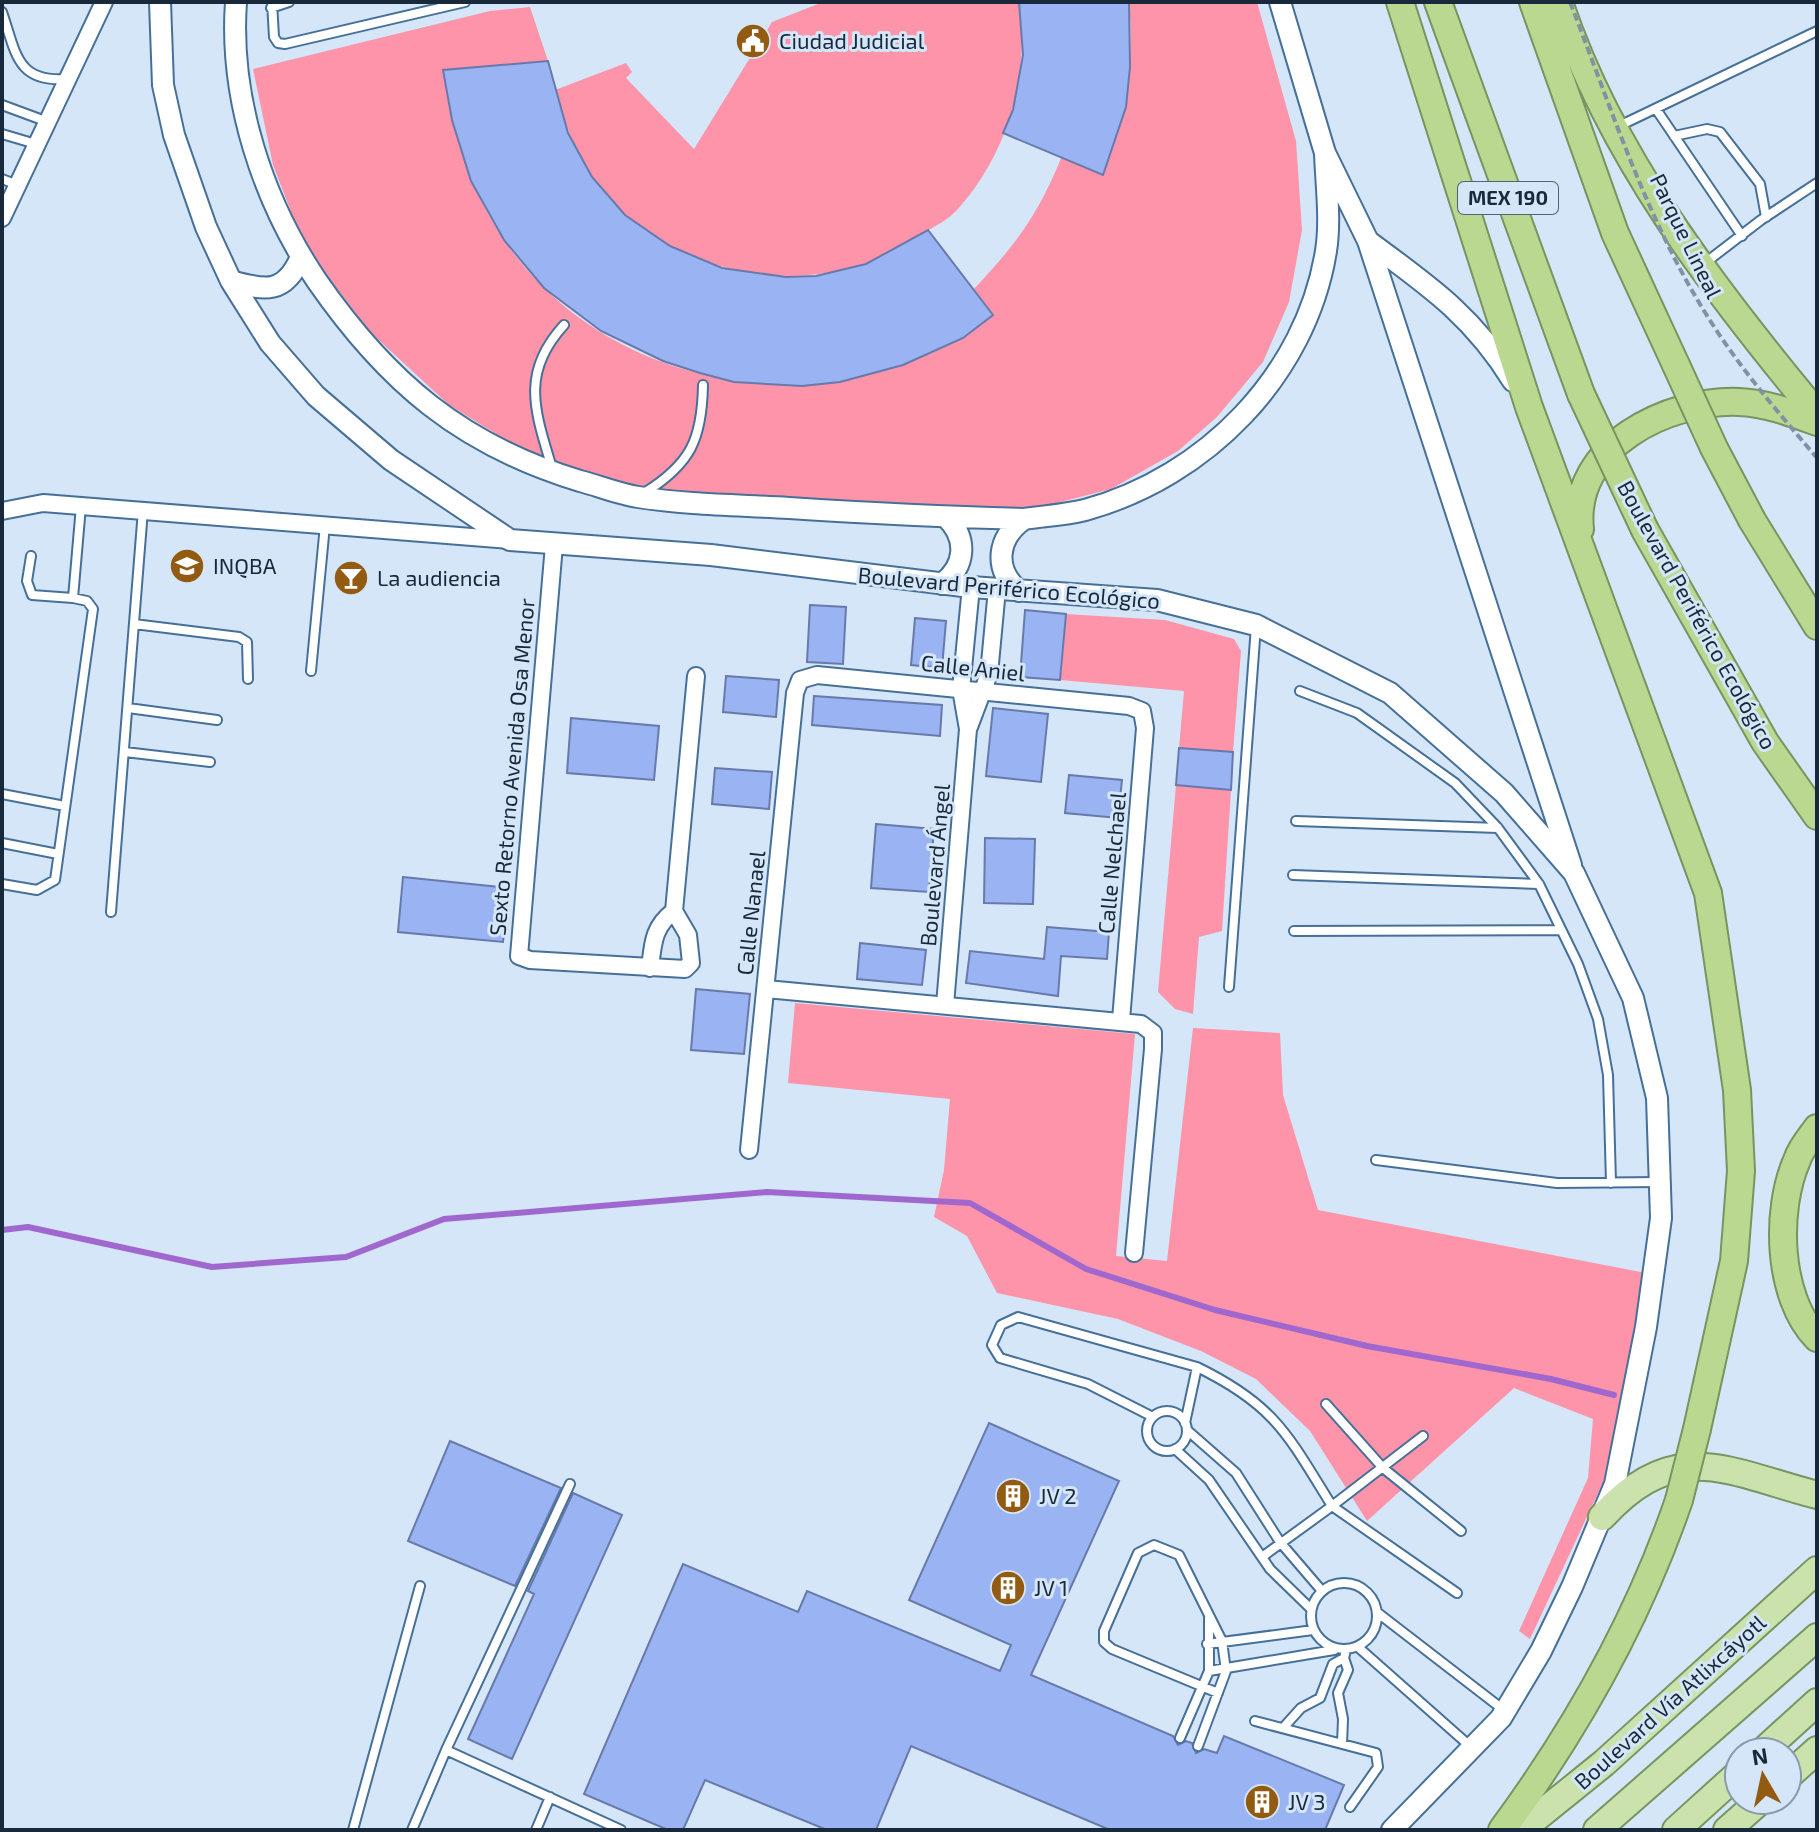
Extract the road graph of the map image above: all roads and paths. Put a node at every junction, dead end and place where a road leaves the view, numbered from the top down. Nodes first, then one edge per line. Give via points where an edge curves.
1 (104, 2) edge
2 (160, 2) edge
3 (236, 2) edge
4 (289, 2) edge
5 (465, 2) edge
6 (1280, 2) edge
7 (1400, 2) edge
8 (1438, 2) edge
9 (1533, 2) edge
10 (1559, 2) edge
11 (1570, 2) edge
12 (271, 5) edge
13 (2, 12) edge
14 (1817, 31) edge
15 (68, 79) junction
16 (2, 105) edge
17 (1656, 109) junction
18 (48, 122) junction
19 (1616, 127) junction
20 (2, 134) edge
21 (1674, 136) junction
22 (37, 144) junction
23 (1325, 153) junction
24 (10, 182) edge
25 (1817, 183) edge
26 (1766, 217) junction
27 (2, 218) edge
28 (1742, 236) junction
29 (1368, 241) junction
30 (301, 257) junction
31 (1701, 266) junction
32 (231, 281) junction
33 (564, 325) dead end
34 (703, 385) dead end
35 (1529, 407) junction
36 (1817, 414) edge
37 (1817, 422) edge
38 (1817, 458) edge
39 (553, 473) junction
40 (637, 497) junction
41 (81, 505) junction
42 (143, 508) junction
43 (2, 511) edge
44 (946, 517) junction
45 (1024, 519) junction
46 (325, 524) junction
47 (510, 540) junction
48 (554, 545) junction
49 (1583, 548) junction
50 (31, 556) dead end
51 (942, 584) junction
52 (971, 587) junction
53 (997, 589) junction
54 (1019, 591) junction
55 (73, 598) junction
56 (134, 624) junction
57 (1256, 625) junction
58 (1817, 626) edge
59 (311, 671) dead end
60 (696, 676) dead end
61 (248, 679) dead end
62 (800, 680) joint
63 (961, 689) junction
64 (1300, 691) dead end
65 (984, 692) junction
66 (128, 708) junction
67 (1142, 711) joint
68 (217, 720) dead end
69 (968, 729) junction
70 (125, 752) junction
71 (210, 762) dead end
72 (2, 794) edge
73 (65, 806) junction
74 (1817, 816) edge
75 (1296, 821) dead end
76 (1498, 828) junction
77 (2, 843) edge
78 (58, 854) junction
79 (1574, 873) junction
80 (1293, 875) dead end
81 (2, 884) edge
82 (1539, 884) junction
83 (674, 911) junction
84 (111, 912) dead end
85 (1561, 930) junction
86 (1294, 931) dead end
87 (650, 968) junction
88 (1229, 987) dead end
89 (766, 989) junction
90 (945, 1005) junction
91 (1121, 1020) junction
92 (1817, 1128) edge
93 (749, 1150) dead end
94 (1376, 1160) dead end
95 (1660, 1182) junction
96 (1611, 1183) junction
97 (1134, 1253) dead end
98 (1817, 1338) edge
99 (1197, 1367) junction
100 (1326, 1404) dead end
101 (1153, 1417) junction
102 (1186, 1426) junction
103 (1423, 1436) dead end
104 (1175, 1449) junction
105 (1383, 1468) junction
106 (570, 1484) dead end
107 (1817, 1495) edge
108 (1332, 1506) junction
109 (1602, 1517) junction
110 (1461, 1531) dead end
111 (1280, 1542) junction
112 (1262, 1557) junction
113 (1817, 1570) edge
114 (420, 1586) dead end
115 (1322, 1591) junction
116 (1457, 1593) dead end
117 (1311, 1609) junction
118 (1378, 1613) junction
119 (1209, 1617) junction
120 (1313, 1630) junction
121 (1817, 1637) edge
122 (1222, 1641) junction
123 (1207, 1644) junction
124 (1358, 1647) junction
125 (1342, 1652) junction
126 (1209, 1671) junction
127 (1226, 1671) junction
128 (1203, 1688) junction
129 (1218, 1693) junction
130 (1320, 1698) junction
131 (1817, 1702) edge
132 (1339, 1705) junction
133 (1506, 1711) junction
134 (1255, 1721) dead end
135 (1283, 1728) junction
136 (1780, 1736) edge
137 (1180, 1738) dead end
138 (1342, 1744) junction
139 (1198, 1746) dead end
140 (446, 1750) junction
141 (1474, 1750) junction
142 (1723, 1787) edge
143 (550, 1797) junction
144 (1350, 1807) dead end
145 (1743, 1816) edge
146 (353, 1830) edge
147 (412, 1830) edge
148 (536, 1830) edge
149 (621, 1830) edge
150 (1392, 1830) edge
151 (1502, 1830) edge
152 (1521, 1830) edge
153 (1597, 1830) edge
154 (1676, 1830) edge
155 (1727, 1830) edge

1 - 15 street
2 - 32 street, Boulevard Periférico Ecológico via 163,85 174,135
3 - 30 street via 244,111 254,152
4 - 12 lane
5 - 12 lane via 285,44 274,37
6 - 23 street
7 - 35 highway
8 - 74 highway, Boulevard Periférico Ecológico / MEX 190, bridge via 1581,394 1645,530 1765,742
9 - 58 highway, bridge via 1615,233 1752,520
10 - 19 highway via 1572,42
11 - 38 path, Parque Lineal, bridge via 1662,234 1752,382
13 - 15 lane via 26,71 46,80
14 - 17 lane
15 - 18 street
16 - 18 lane
17 - 19 lane
17 - 21 lane
18 - 22 street
19 - 31 highway
20 - 22 lane
21 - 26 lane via 1707,129 1720,132 1760,184
21 - 28 lane
22 - 24 street
23 - 29 street
23 - 45 street via 1327,247 1316,297 1295,346 1265,392 1190,460 1144,487 1085,510
24 - 27 street
25 - 26 lane
26 - 28 lane
28 - 31 lane
29 - 35 street via 1479,330
29 - 79 street
30 - 32 street via 292,277 282,284 254,288
30 - 39 street via 368,350 415,394 503,453
31 - 36 highway
32 - 47 street, Boulevard Periférico Ecológico via 270,343 316,396 391,460
33 - 39 lane via 539,358 535,379 542,437
34 - 40 lane via 703,416 687,457 668,478
35 - 49 highway
37 - 49 highway via 1741,402 1701,405 1654,419 1616,444 1593,470 1580,506
39 - 40 street
40 - 44 street
41 - 42 street
41 - 43 street via 43,503
41 - 55 lane
42 - 46 street
42 - 56 lane
44 - 45 street
44 - 51 street via 958,532 962,552 956,571
45 - 54 street via 1007,534 1001,555 1005,575
46 - 47 street
46 - 59 lane
47 - 48 street, Boulevard Periférico Ecológico
48 - 51 street, Boulevard Periférico Ecológico via 711,555
48 - 87 street, Sexto Retorno Avenida Osa Menor via 519,956
49 - 151 highway, bridge via 1708,893 1737,1090 1741,1171 1726,1306 1679,1500 1615,1653 1562,1744
50 - 55 lane via 27,581 32,595
51 - 52 street, Boulevard Periférico Ecológico
52 - 53 street, Boulevard Periférico Ecológico
52 - 63 street, Boulevard Ángel
53 - 54 street, Boulevard Periférico Ecológico
53 - 65 street, Boulevard Ángel
54 - 57 street, Boulevard Periférico Ecológico via 1157,600
55 - 73 lane via 87,601 93,609
56 - 61 lane via 239,637 247,642
56 - 66 lane
57 - 79 street, Boulevard Periférico Ecológico via 1390,693 1504,793
57 - 88 lane
60 - 83 street, Sexto Retorno Avenida Osa Menor
62 - 63 street, Calle Aniel via 817,675
62 - 89 street, Calle Nanael
63 - 65 street, Calle Aniel
63 - 69 street, Boulevard Ángel
64 - 76 lane via 1357,713 1455,783
65 - 67 street, Calle Aniel
65 - 69 street, Boulevard Ángel
66 - 68 lane
66 - 70 lane
67 - 91 street, Calle Nelchael via 1145,728
69 - 90 street, Boulevard Ángel
70 - 71 lane
70 - 84 lane
72 - 73 lane
73 - 78 lane
75 - 76 lane
76 - 82 lane
77 - 78 lane
78 - 81 lane via 55,880 48,886 37,890
79 - 95 street, Boulevard Periférico Ecológico via 1633,998 1657,1098
80 - 82 lane
82 - 85 lane
83 - 87 street, Sexto Retorno Avenida Osa Menor via 659,922
83 - 87 street, Sexto Retorno Avenida Osa Menor via 688,935 691,963 685,969
85 - 86 lane
85 - 96 lane via 1598,1019 1608,1075
89 - 90 street
89 - 93 street, Calle Nanael
90 - 91 street
91 - 97 street via 1153,1033
92 - 98 highway via 1797,1158 1786,1197 1784,1245 1791,1292 1805,1327
94 - 96 lane via 1557,1183
95 - 96 lane
95 - 109 street, Boulevard Periférico Ecológico via 1661,1218 1646,1327 1615,1484
99 - 101 lane via 1018,1317 1001,1325 992,1345 1000,1358 1088,1384
99 - 102 lane
99 - 108 lane via 1256,1400 1283,1427
100 - 105 lane
101 - 102 lane via 1174,1412
101 - 104 lane via 1149,1439 1160,1449
102 - 104 lane via 1186,1438
102 - 111 lane via 1236,1473
103 - 105 lane
104 - 112 lane via 1209,1480
105 - 108 lane
105 - 110 lane
106 - 140 lane
107 - 109 main road via 1720,1467 1683,1466 1640,1483
108 - 111 lane
108 - 116 lane
109 - 133 street, Boulevard Periférico Ecológico via 1572,1587
111 - 112 lane
111 - 115 lane
112 - 117 lane
113 - 152 main road, Boulevard Vía Atlixcáyotl via 1584,1780
114 - 146 lane
115 - 117 lane
115 - 118 lane via 1351,1583 1369,1594
117 - 120 lane
118 - 124 lane via 1373,1633
118 - 133 lane
119 - 122 lane
119 - 123 lane
119 - 128 lane via 1179,1555 1154,1545 1132,1560 1104,1631 1104,1642 1112,1649
120 - 122 lane
120 - 125 lane
121 - 153 main road
122 - 123 lane
122 - 127 lane
123 - 126 lane
124 - 125 lane
124 - 141 lane
125 - 127 lane
125 - 130 lane
125 - 132 lane via 1348,1670
126 - 127 lane
126 - 128 lane
127 - 129 lane
128 - 129 lane
128 - 137 lane
129 - 139 lane
130 - 132 lane
130 - 135 lane via 1301,1708
131 - 136 main road
132 - 138 lane
133 - 141 street, Boulevard Periférico Ecológico
134 - 135 lane
135 - 138 lane
138 - 144 lane via 1376,1753 1379,1760
140 - 143 lane
140 - 147 lane
141 - 150 street, Boulevard Periférico Ecológico
142 - 154 main road
143 - 148 lane
143 - 149 lane
145 - 155 main road

